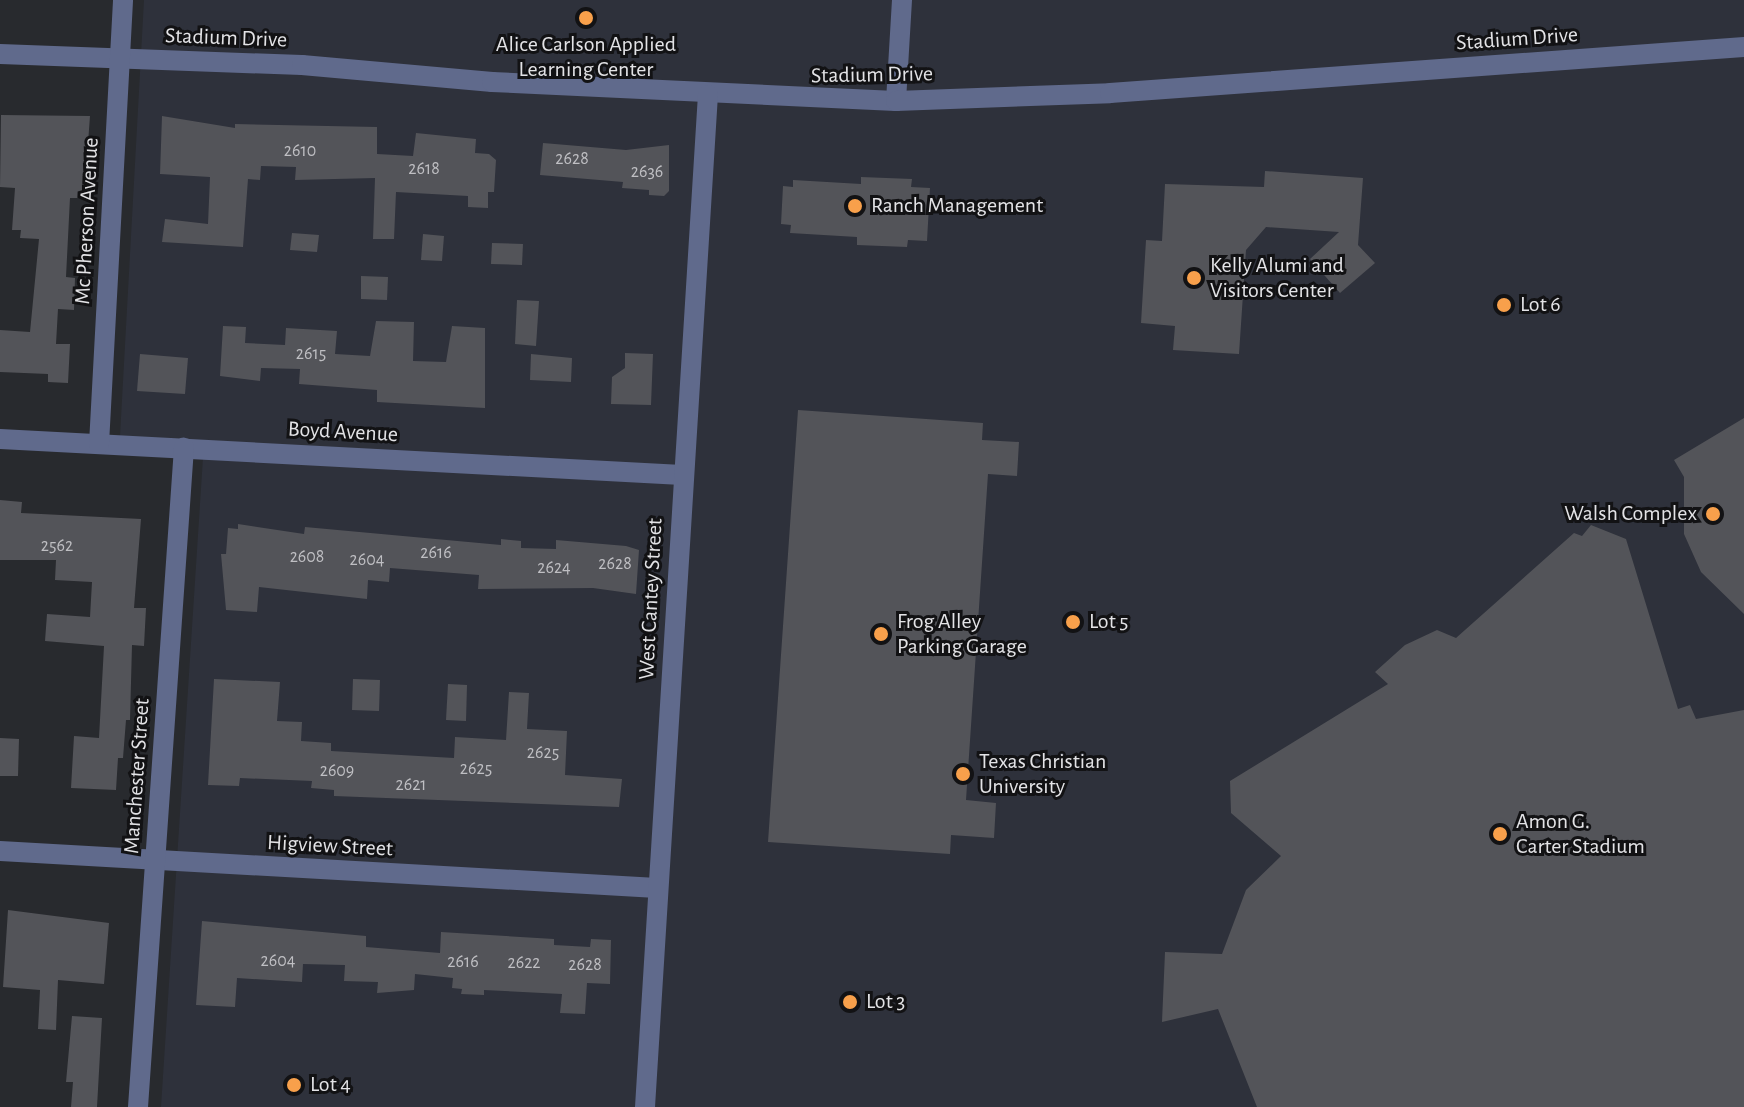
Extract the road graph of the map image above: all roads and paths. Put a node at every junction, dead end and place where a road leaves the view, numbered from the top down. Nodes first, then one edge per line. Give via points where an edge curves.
1 (123, 0) edge
2 (902, 0) edge
3 (1744, 47) edge
4 (0, 54) edge
5 (120, 60) junction
6 (708, 95) junction
7 (896, 101) junction
8 (0, 439) edge
9 (99, 444) junction
10 (184, 448) junction
11 (682, 475) junction
12 (0, 851) edge
13 (155, 860) junction
14 (657, 888) junction
15 (138, 1107) edge
16 (645, 1107) edge

1 - 5 street, Mc Pherson Avenue
2 - 7 street
3 - 7 street, Stadium Drive via 1110,93
4 - 5 street, Stadium Drive
5 - 6 street, Stadium Drive via 302,65
5 - 9 street, Mc Pherson Avenue
6 - 7 street, Stadium Drive
6 - 11 street, West Cantey Street
8 - 9 street, Boyd Avenue
9 - 10 street, Boyd Avenue
10 - 11 street, Boyd Avenue
10 - 13 street, Manchester Street
11 - 14 street, West Cantey Street
12 - 13 street, Higview Street
13 - 14 street, Higview Street
13 - 15 street, Manchester Street
14 - 16 street, West Cantey Street

